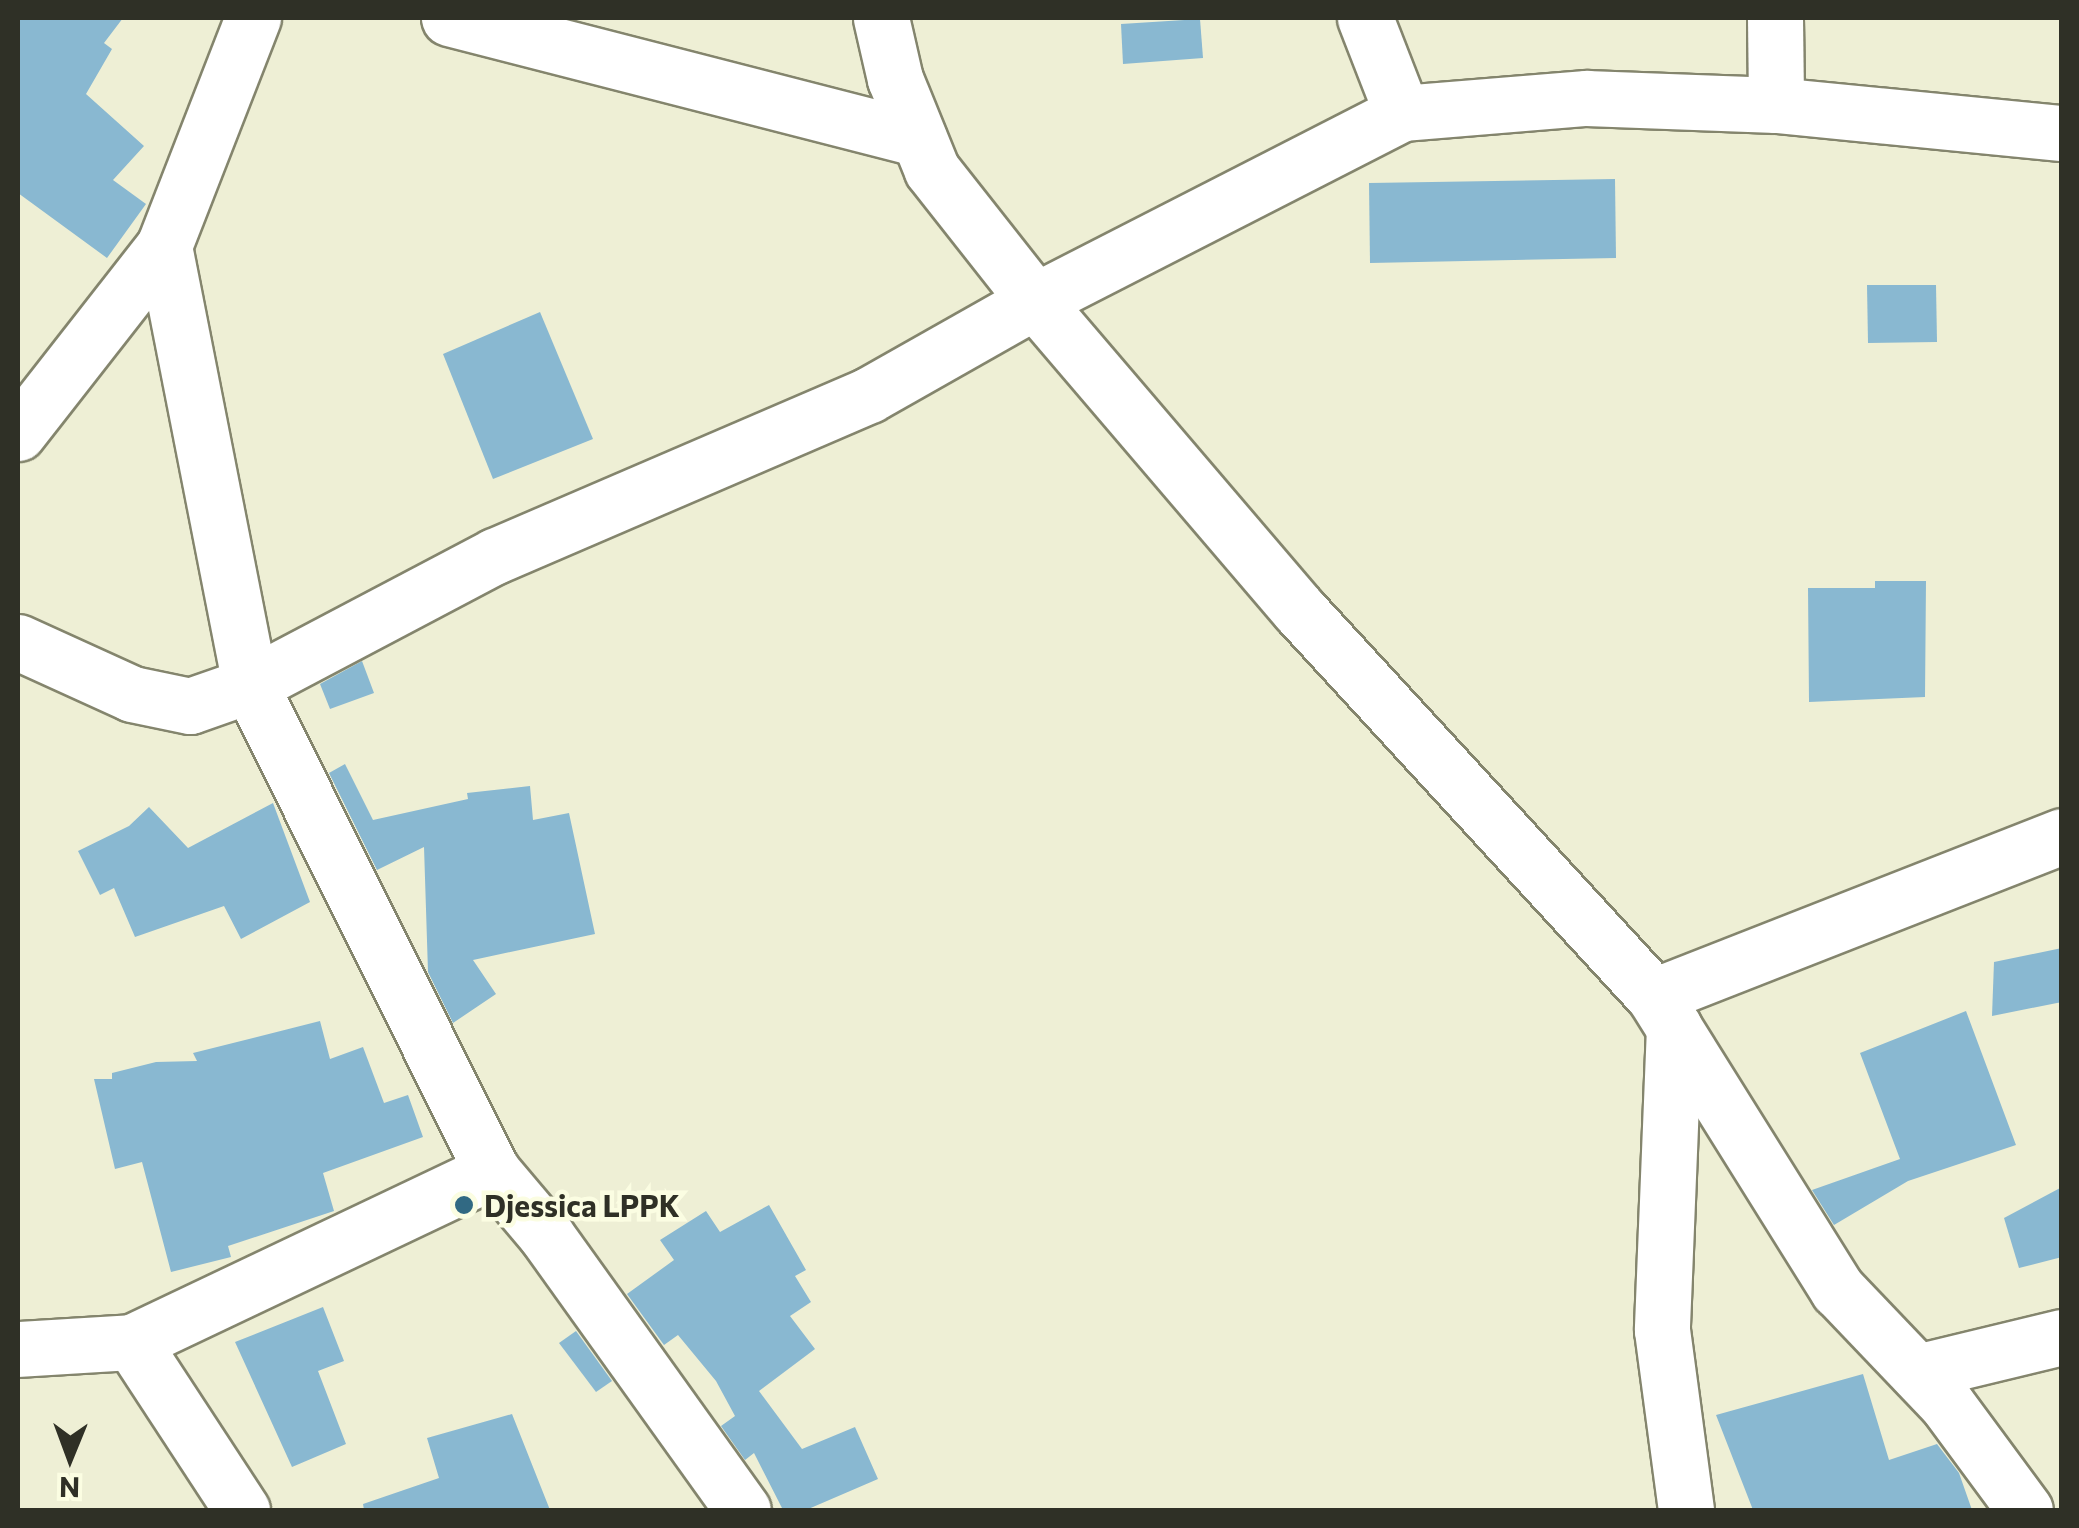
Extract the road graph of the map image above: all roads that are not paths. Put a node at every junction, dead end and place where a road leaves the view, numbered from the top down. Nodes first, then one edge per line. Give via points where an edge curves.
1 (253, 18) edge
2 (449, 18) edge
3 (881, 18) edge
4 (1364, 18) edge
5 (1775, 18) edge
6 (1776, 105) junction
7 (1402, 113) junction
8 (2056, 135) edge
9 (919, 139) junction
10 (164, 246) junction
11 (1035, 302) junction
12 (27, 403) edge
13 (18, 642) edge
14 (250, 685) junction
15 (2062, 836) edge
16 (1664, 1011) junction
17 (492, 1171) junction
18 (2062, 1337) edge
19 (132, 1342) junction
20 (18, 1349) edge
21 (1918, 1372) junction
22 (242, 1510) edge
23 (743, 1510) edge
24 (1686, 1510) edge
25 (2025, 1510) edge

1 - 10 street
2 - 9 street
3 - 9 street
4 - 7 street
5 - 6 street
6 - 7 street via 1586,98
6 - 8 street
7 - 11 street
9 - 11 street via 932,170
10 - 12 street
10 - 14 street
11 - 14 street via 869,396 495,556
11 - 16 street via 1299,610
13 - 14 street via 132,694 190,706
14 - 17 street
15 - 16 street
16 - 21 street via 1838,1290
16 - 24 street via 1662,1330
17 - 19 street
17 - 23 street via 546,1235
18 - 21 street
19 - 20 street
19 - 22 street
21 - 25 street

